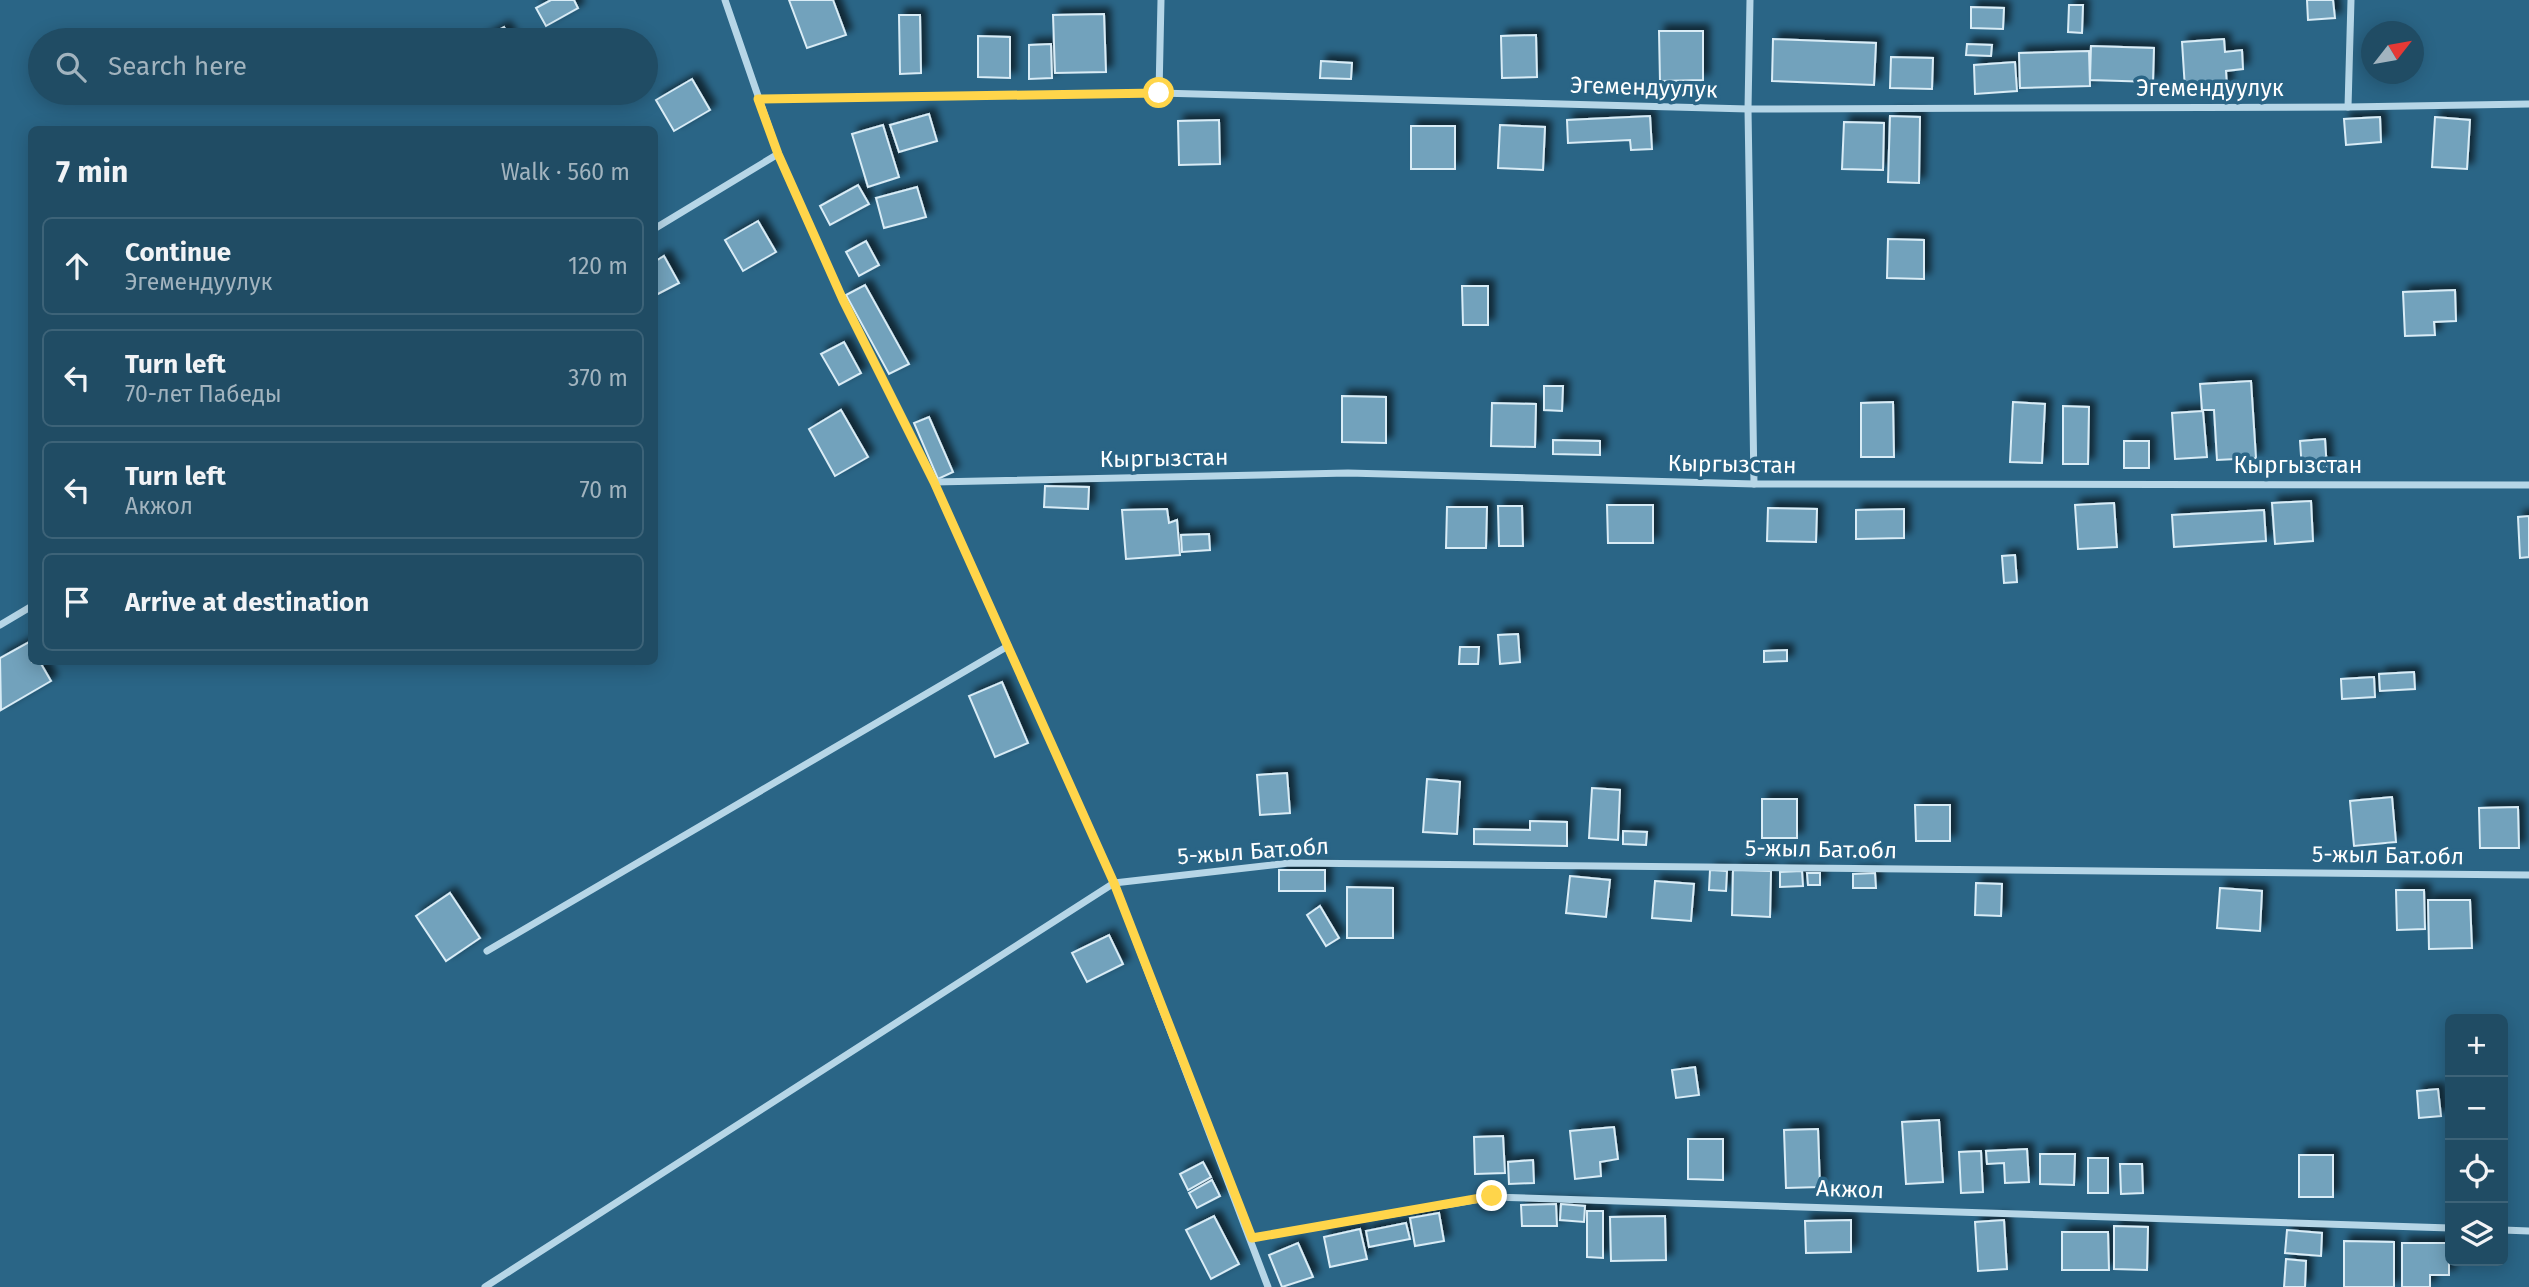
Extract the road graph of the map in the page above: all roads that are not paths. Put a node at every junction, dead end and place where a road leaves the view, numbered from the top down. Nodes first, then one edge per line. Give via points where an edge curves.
1 (725, 0) edge
2 (1161, 0) edge
3 (1750, 0) edge
4 (2351, 0) edge
5 (1159, 93) junction
6 (758, 99) junction
7 (2529, 104) edge
8 (2348, 107) junction
9 (1748, 109) junction
10 (778, 154) junction
11 (658, 227) edge
12 (934, 482) junction
13 (1754, 484) junction
14 (2529, 485) edge
15 (28, 608) edge
16 (0, 625) edge
17 (1008, 646) junction
18 (2529, 875) edge
19 (1114, 883) junction
20 (487, 951) dead end
21 (2445, 1228) edge
22 (2508, 1230) edge
23 (2529, 1231) edge
24 (1252, 1238) junction
25 (485, 1287) edge
26 (1268, 1287) edge

1 - 6 street
2 - 5 street
3 - 9 street
4 - 8 street
5 - 6 street, Эгемендуулук
5 - 9 street, Эгемендуулук
6 - 10 street
7 - 8 street, Эгемендуулук
8 - 9 street, Эгемендуулук
9 - 13 street
10 - 11 street
10 - 12 street via 843,300
12 - 13 street, Кыргызстан via 1348,474
12 - 17 street
13 - 14 street, Кыргызстан
15 - 16 street
17 - 19 street
17 - 20 street
18 - 19 street, 5-жыл Бат.обл via 1289,863
19 - 24 street
19 - 25 street
21 - 24 street, Акжол via 1492,1196
22 - 23 street
24 - 26 street

